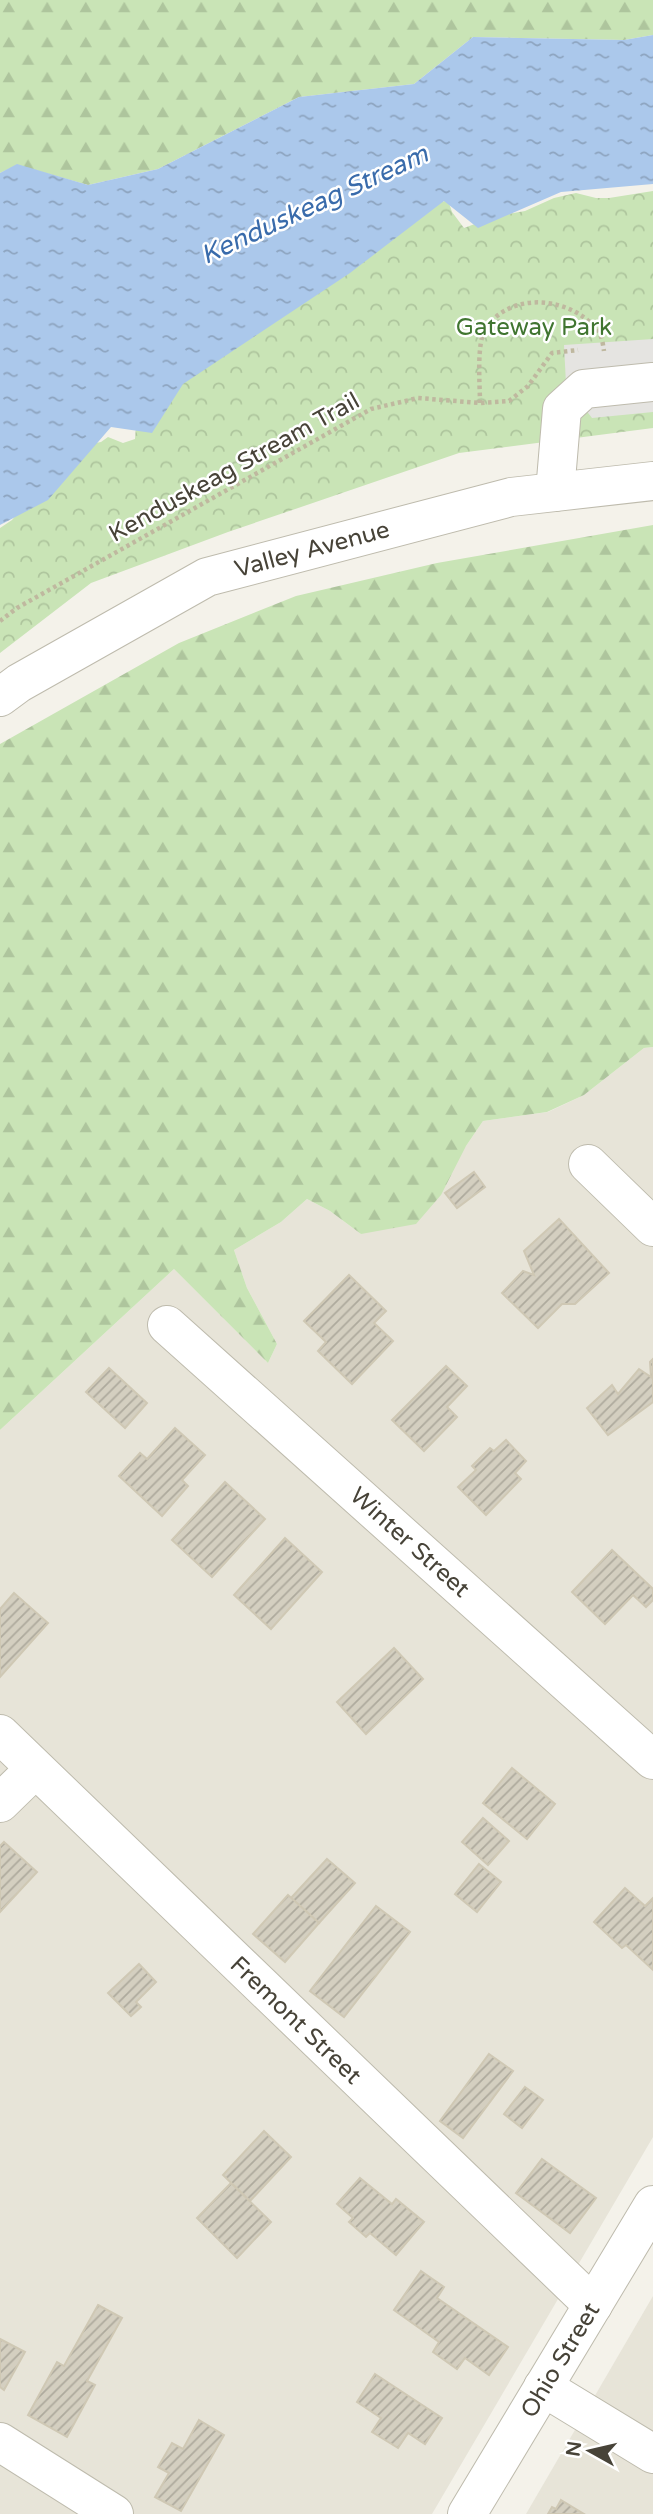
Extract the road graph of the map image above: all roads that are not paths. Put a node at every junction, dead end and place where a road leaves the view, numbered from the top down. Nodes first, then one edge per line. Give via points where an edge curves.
1 (653, 382) edge
2 (653, 481) edge
3 (555, 492) junction
4 (0, 697) edge
5 (588, 1164) dead end
6 (653, 1227) edge
7 (167, 1325) dead end
8 (0, 1734) edge
9 (653, 1760) edge
10 (35, 1769) junction
11 (0, 1804) edge
12 (653, 2205) edge
13 (593, 2305) junction
14 (543, 2386) junction
15 (0, 2442) edge
16 (653, 2454) edge
17 (114, 2514) edge
18 (467, 2514) edge

1 - 3 street via 584,389 562,409
2 - 3 street, Valley Avenue
3 - 4 street, Valley Avenue via 511,497 207,577
5 - 6 street
7 - 9 street, Winter Street
8 - 10 street, Fremont Street
10 - 11 street
10 - 13 street, Fremont Street
12 - 13 street, Ohio Street
13 - 14 street, Ohio Street
14 - 16 street
14 - 18 street, Ohio Street
15 - 17 street

